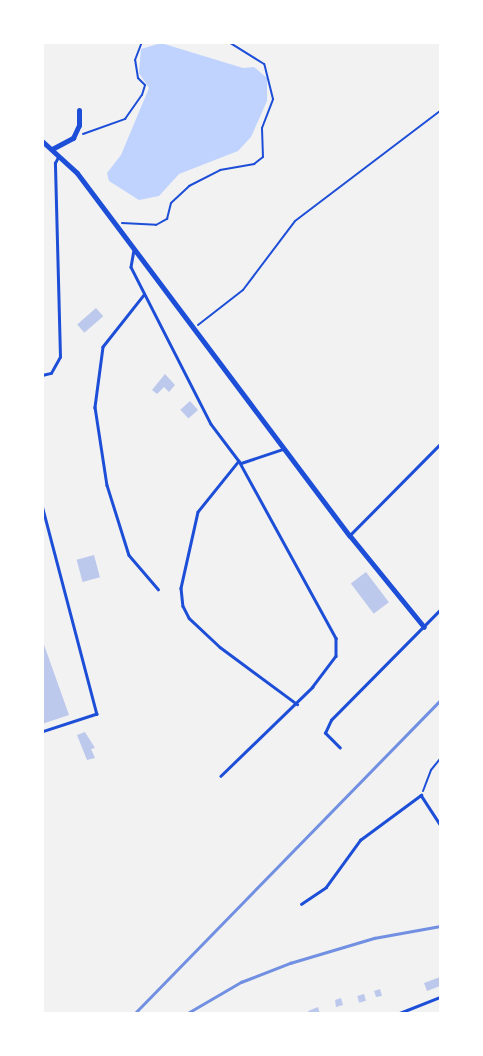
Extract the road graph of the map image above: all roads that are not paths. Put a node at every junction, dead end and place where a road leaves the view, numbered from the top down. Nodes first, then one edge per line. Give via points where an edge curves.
1 (78, 110) dead end
2 (42, 141) edge
3 (52, 149) junction
4 (60, 156) junction
5 (134, 248) junction
6 (145, 294) junction
7 (42, 375) edge
8 (440, 444) edge
9 (284, 448) junction
10 (240, 462) junction
11 (42, 505) edge
12 (350, 536) junction
13 (158, 589) dead end
14 (440, 610) edge
15 (424, 627) junction
16 (297, 704) junction
17 (42, 732) edge
18 (340, 748) dead end
19 (221, 776) dead end
20 (440, 824) edge
21 (301, 904) dead end
22 (440, 996) edge
23 (397, 1014) edge

1 - 3 street via 79,125 73,138
2 - 3 street
3 - 4 street
4 - 5 street
4 - 7 lane via 55,163 60,357 52,373
5 - 6 lane via 131,267
5 - 9 street
6 - 10 lane via 211,424
6 - 13 lane via 104,347 95,407 107,485 129,555
8 - 12 lane
9 - 10 lane
9 - 12 street
10 - 16 lane via 336,638 336,656
10 - 16 lane via 198,512 181,588 183,606 189,618 220,647
11 - 17 lane via 97,714
12 - 15 street
14 - 15 lane
15 - 18 lane via 331,720 325,733
16 - 19 lane
20 - 21 lane via 421,795 365,836 326,887
22 - 23 lane

